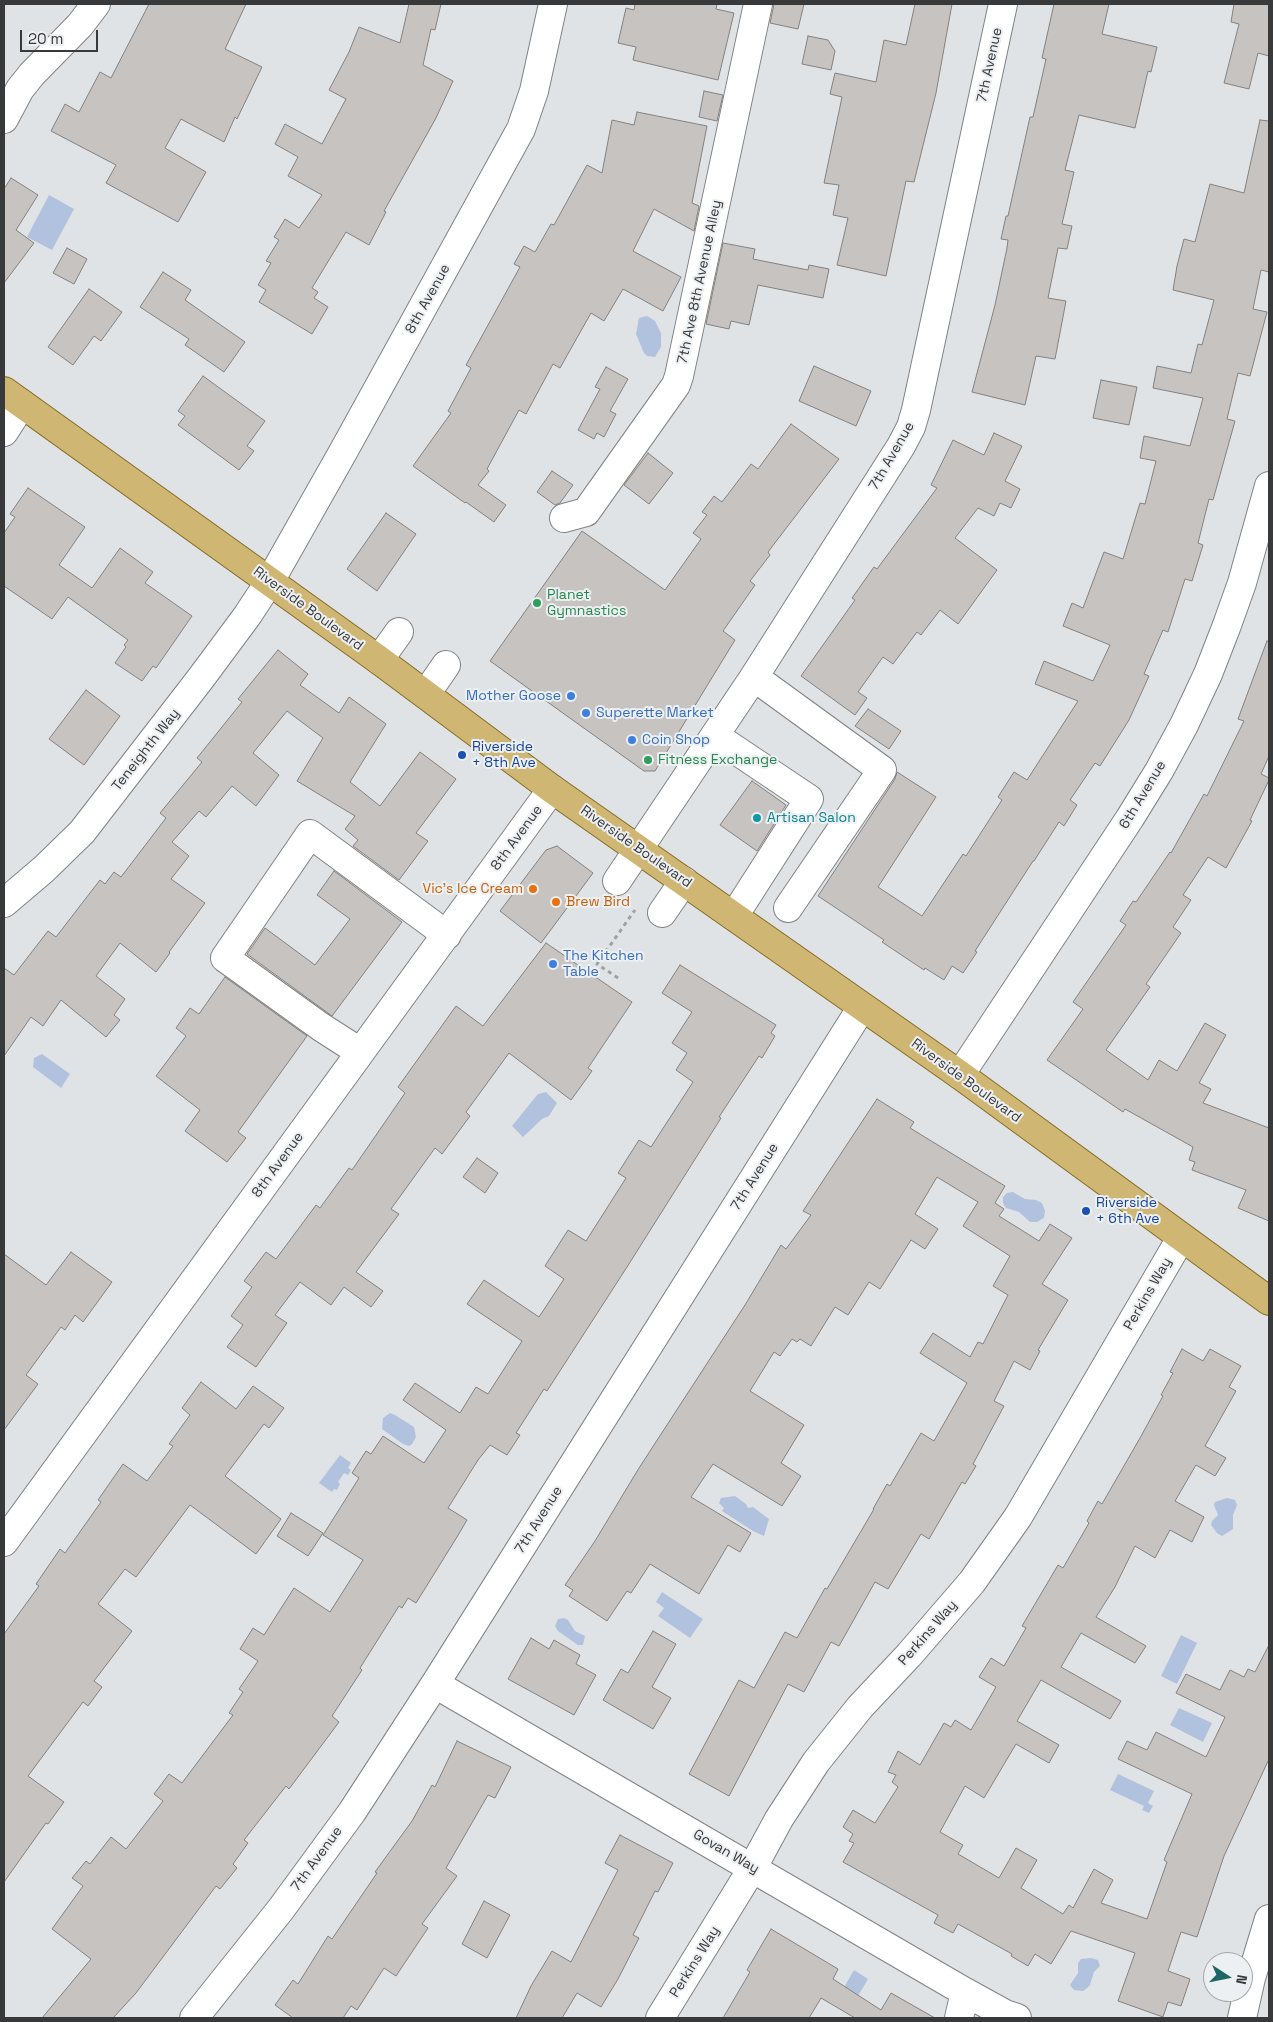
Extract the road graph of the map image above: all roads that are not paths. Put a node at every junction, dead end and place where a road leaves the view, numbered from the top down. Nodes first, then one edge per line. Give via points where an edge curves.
1 (96, 4) edge
2 (553, 4) edge
3 (758, 4) edge
4 (1003, 4) edge
5 (4, 119) edge
6 (13, 398) edge
7 (4, 432) edge
8 (1269, 486) edge
9 (564, 518) dead end
10 (270, 581) junction
11 (398, 632) dead end
12 (379, 660) junction
13 (446, 665) dead end
14 (754, 677) junction
15 (426, 694) junction
16 (715, 736) junction
17 (552, 789) junction
18 (639, 849) junction
19 (617, 881) dead end
20 (684, 881) junction
21 (4, 903) edge
22 (788, 908) dead end
23 (649, 910) road end
24 (734, 916) junction
25 (447, 935) junction
26 (862, 1006) junction
27 (360, 1052) junction
28 (960, 1075) junction
29 (1181, 1238) junction
30 (1269, 1301) edge
31 (4, 1542) edge
32 (435, 1684) junction
33 (753, 1867) junction
34 (1269, 1919) edge
35 (965, 1992) junction
36 (194, 2018) edge
37 (660, 2018) edge
38 (960, 2018) edge
39 (1017, 2018) edge
40 (1242, 2018) edge

1 - 5 street via 32,74
2 - 10 street, 8th Avenue via 534,92 521,129
3 - 9 street, 7th Ave 8th Avenue Alley via 680,376 586,512
4 - 14 street, 7th Avenue via 911,427
6 - 7 street
6 - 10 main road, Riverside Boulevard
8 - 28 street, 6th Avenue via 1227,625 1180,733 1130,818
10 - 12 main road, Riverside Boulevard
10 - 21 street, Teneighth Way via 202,678 82,832
11 - 12 street
12 - 15 main road, Riverside Boulevard
13 - 15 street
14 - 16 street, 7th Avenue
14 - 22 street via 882,770
15 - 17 main road, Riverside Boulevard
16 - 18 street, 7th Avenue
16 - 24 street via 809,799
17 - 18 main road, Riverside Boulevard
17 - 25 street, 8th Avenue
18 - 19 street, 7th Avenue
18 - 20 main road, Riverside Boulevard
20 - 23 street
20 - 24 main road, Riverside Boulevard
24 - 26 main road, Riverside Boulevard
25 - 27 street, 8th Avenue
25 - 27 street via 310,834 225,958 321,1028
26 - 28 main road, Riverside Boulevard
26 - 32 street, 7th Avenue
27 - 31 street, 8th Avenue
28 - 29 main road, Riverside Boulevard
29 - 30 main road, Riverside Boulevard
29 - 33 street, Perkins Way via 1018,1517 972,1582 860,1707 816,1762
32 - 33 street, Govan Way
32 - 36 street, 7th Avenue via 352,1812
33 - 35 street, Govan Way
33 - 37 street, Perkins Way
34 - 40 street
35 - 38 street
35 - 39 street, Govan Way

